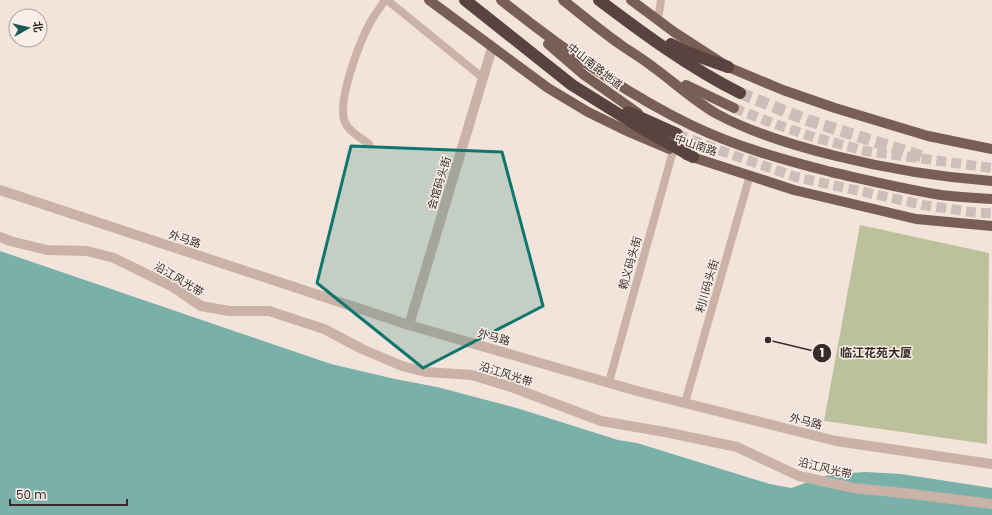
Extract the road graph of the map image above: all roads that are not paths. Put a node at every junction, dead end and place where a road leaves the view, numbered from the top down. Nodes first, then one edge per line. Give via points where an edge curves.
1 (386, 0) edge
2 (429, 0) edge
3 (465, 0) edge
4 (563, 0) edge
5 (599, 0) edge
6 (631, 0) edge
7 (661, 0) edge
8 (504, 3) edge
9 (623, 18) junction
10 (658, 20) junction
11 (517, 41) junction
12 (492, 48) junction
13 (653, 66) junction
14 (728, 67) junction
15 (483, 78) junction
16 (740, 93) tunnel mouth
17 (734, 108) tunnel mouth
18 (677, 134) joint
19 (369, 144) dead end
20 (992, 149) edge
21 (673, 151) junction
22 (693, 157) junction
23 (750, 175) junction
24 (992, 180) edge
25 (0, 190) edge
26 (992, 199) edge
27 (992, 226) edge
28 (0, 237) edge
29 (409, 325) junction
30 (609, 382) junction
31 (685, 403) junction
32 (992, 464) edge
33 (992, 504) edge

1 - 15 lane
1 - 19 lane via 370,23 346,85 343,106 344,121 352,132
2 - 12 main road, 中山南路
3 - 11 highway
4 - 13 main road
5 - 9 highway
6 - 10 main road
7 - 10 lane
8 - 18 main road, 中山南路地道 via 584,75 640,114
8 - 26 main road, 中山南路 via 623,88 694,126 745,147 863,180 941,195
9 - 14 highway via 689,53
9 - 16 highway via 687,63
10 - 14 main road
11 - 18 highway via 581,86 614,105
11 - 22 highway via 572,85
12 - 15 street, 会馆码头街
12 - 21 main road, 中山南路 via 548,88 588,112
13 - 17 main road via 694,90
13 - 24 main road via 716,113 768,137 866,163 925,174
14 - 20 main road via 835,108 928,136
15 - 29 street, 会馆码头街
21 - 22 main road, 中山南路
21 - 30 lane, 赖义码头街
22 - 23 main road, 中山南路
23 - 27 main road, 中山南路 via 794,190 916,219
23 - 31 lane, 利川码头街
25 - 29 street, 外马路
28 - 33 street, 沿江风光带, bridge via 47,250 87,251 114,258 173,287 201,306 229,311 269,311 324,329 402,366 426,372 472,375 514,388 601,422 737,447 799,476 854,488
29 - 30 street, 外马路
30 - 31 street, 外马路
31 - 32 street, 外马路 via 836,441

